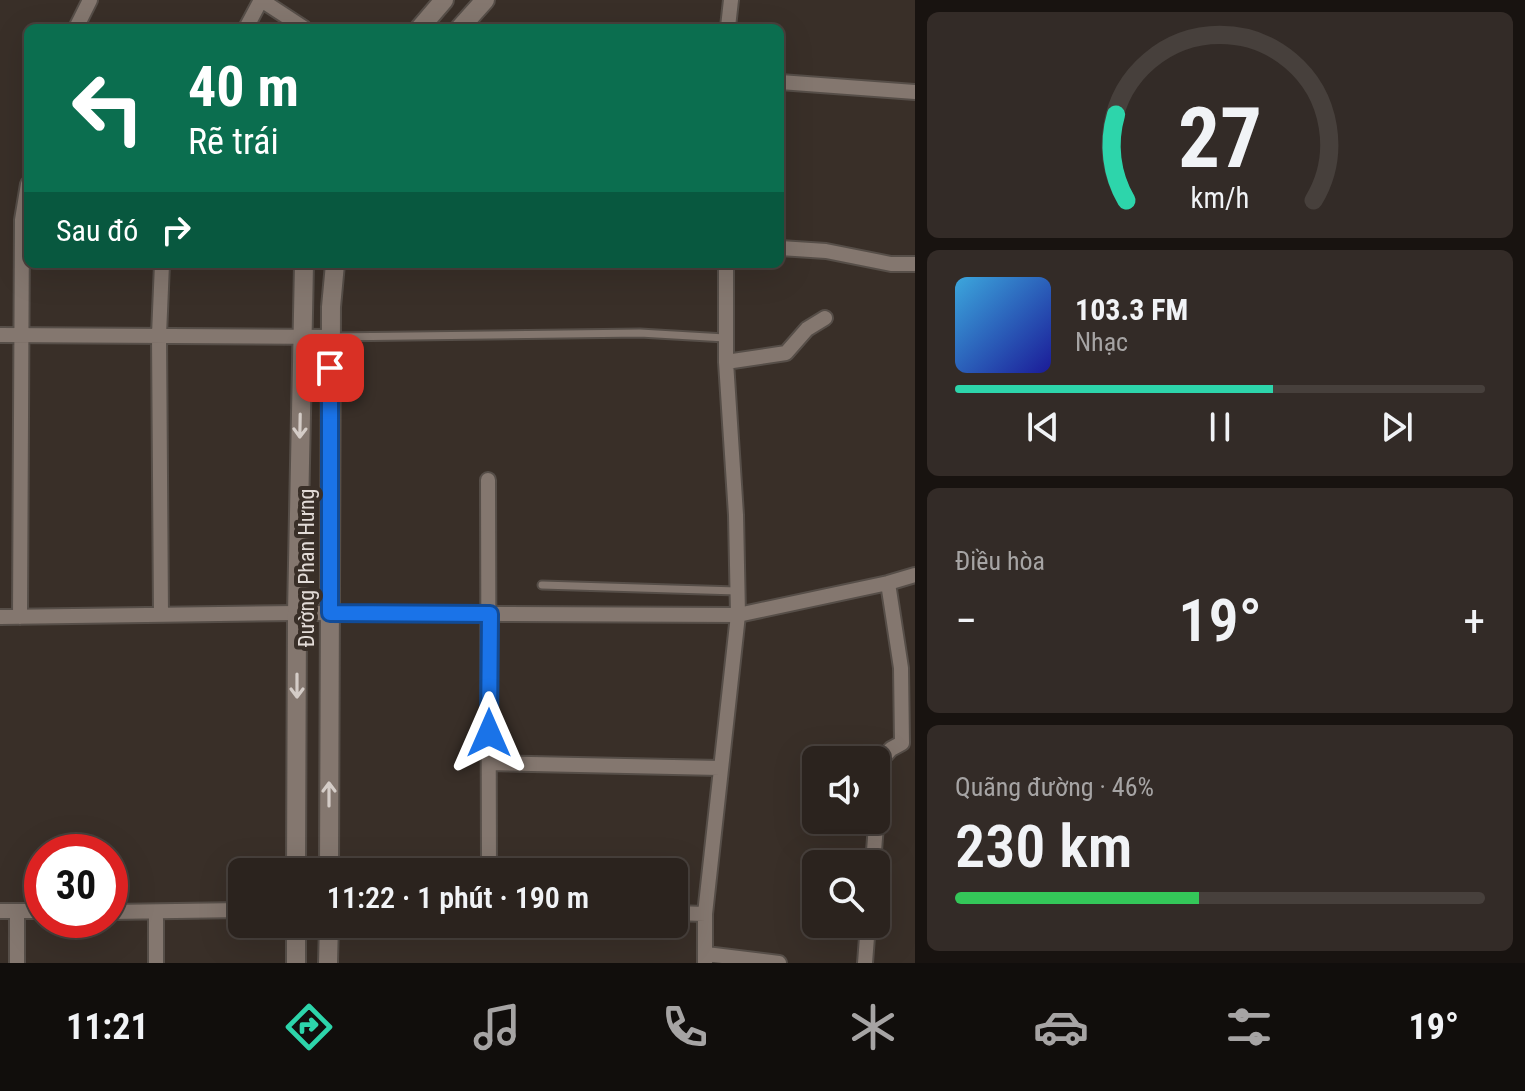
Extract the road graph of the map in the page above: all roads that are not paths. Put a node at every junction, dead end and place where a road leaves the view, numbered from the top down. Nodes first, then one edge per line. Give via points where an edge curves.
1 (90, 0) edge
2 (261, 0) edge
3 (444, 0) edge
4 (485, 0) edge
5 (731, 0) edge
6 (77, 24) edge
7 (248, 24) edge
8 (298, 24) edge
9 (423, 24) edge
10 (464, 24) edge
11 (728, 24) edge
12 (784, 82) edge
13 (915, 92) edge
14 (24, 208) edge
15 (784, 248) edge
16 (915, 264) edge
17 (162, 268) edge
18 (304, 268) edge
19 (335, 268) edge
20 (726, 268) edge
21 (825, 318) dead end
22 (0, 335) edge
23 (159, 335) junction
24 (20, 336) junction
25 (331, 337) junction
26 (301, 338) junction
27 (725, 338) junction
28 (726, 362) junction
29 (488, 480) dead end
30 (915, 575) edge
31 (888, 583) junction
32 (542, 585) dead end
33 (737, 591) junction
34 (297, 613) junction
35 (330, 613) junction
36 (490, 614) junction
37 (161, 615) junction
38 (738, 615) junction
39 (0, 617) edge
40 (20, 617) junction
41 (489, 763) junction
42 (720, 768) junction
43 (874, 850) edge
44 (296, 858) edge
45 (329, 858) edge
46 (489, 858) edge
47 (228, 910) edge
48 (0, 911) edge
49 (17, 911) junction
50 (24, 911) edge
51 (128, 912) edge
52 (156, 913) junction
53 (688, 913) edge
54 (705, 914) junction
55 (296, 938) edge
56 (329, 938) edge
57 (867, 938) edge
58 (705, 958) edge
59 (17, 963) edge
60 (156, 963) edge
61 (296, 963) edge
62 (328, 963) edge
63 (779, 963) edge
64 (865, 963) edge

1 - 6 street
2 - 7 street
2 - 8 street
3 - 9 street
4 - 10 street
5 - 11 street
12 - 13 street
14 - 24 street
15 - 16 street
17 - 23 street
18 - 26 street, Đường Phan Hưng
19 - 25 street, Đường Phan Hưng
20 - 27 street
21 - 28 street via 786,353
22 - 24 street
23 - 24 street
23 - 26 street
23 - 37 street
24 - 40 street
25 - 26 street
25 - 27 lane via 640,333
25 - 35 street, Đường Phan Hưng
26 -> 34 street, Đường Phan Hưng
27 - 28 street
28 - 33 street
29 - 36 street
30 - 31 street
31 - 38 street
31 - 43 street via 901,668 902,743 881,760
32 - 33 lane
33 - 38 street
34 - 35 street
34 - 37 street
34 -> 44 street, Đường Phan Hưng
35 - 36 street
45 -> 35 street, Đường Phan Hưng
36 - 38 street
36 - 41 street
37 - 40 street
38 - 42 street
39 - 40 street
41 - 42 street
41 - 46 street
42 - 54 street
47 - 52 street
48 - 49 street
49 - 50 street
49 - 59 street
51 - 52 street
52 - 60 street
53 - 54 street
54 - 58 street
55 - 61 street
56 - 62 street
57 - 64 street
58 - 63 street

